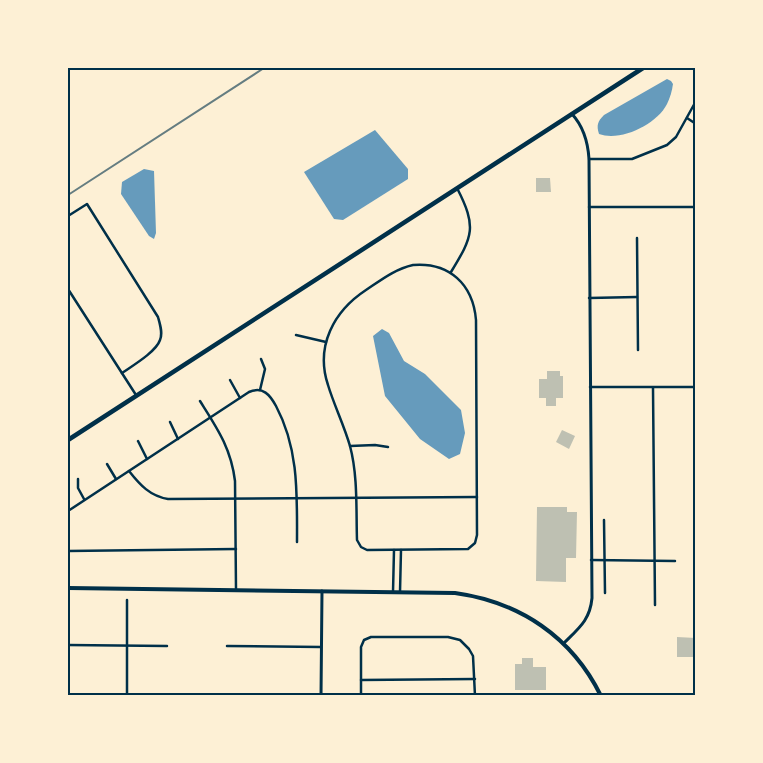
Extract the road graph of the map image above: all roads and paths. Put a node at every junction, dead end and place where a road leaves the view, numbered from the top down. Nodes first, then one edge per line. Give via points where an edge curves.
1 (643, 68) edge
2 (696, 101) edge
3 (572, 114) junction
4 (687, 118) junction
5 (696, 124) edge
6 (588, 159) junction
7 (456, 187) junction
8 (589, 207) junction
9 (696, 207) edge
10 (68, 216) edge
11 (637, 238) dead end
12 (451, 272) junction
13 (68, 289) edge
14 (637, 297) junction
15 (590, 298) junction
16 (296, 335) dead end
17 (326, 342) junction
18 (638, 350) dead end
19 (261, 359) dead end
20 (122, 373) junction
21 (230, 380) dead end
22 (696, 387) edge
23 (590, 388) junction
24 (653, 388) junction
25 (260, 390) junction
26 (136, 395) junction
27 (240, 398) junction
28 (200, 401) dead end
29 (210, 417) junction
30 (170, 422) dead end
31 (178, 439) junction
32 (68, 440) edge
33 (138, 441) dead end
34 (350, 446) junction
35 (388, 447) dead end
36 (147, 459) junction
37 (107, 464) dead end
38 (128, 471) junction
39 (116, 479) junction
40 (78, 480) dead end
41 (356, 497) junction
42 (477, 497) junction
43 (297, 498) junction
44 (84, 499) junction
45 (236, 499) junction
46 (68, 510) edge
47 (604, 520) dead end
48 (297, 542) dead end
49 (236, 549) junction
50 (394, 550) junction
51 (401, 550) junction
52 (68, 551) edge
53 (592, 560) junction
54 (604, 560) junction
55 (655, 560) junction
56 (675, 560) dead end
57 (68, 588) edge
58 (236, 589) junction
59 (322, 590) junction
60 (393, 592) junction
61 (400, 592) junction
62 (605, 593) dead end
63 (127, 600) dead end
64 (655, 605) dead end
65 (564, 643) junction
66 (68, 645) edge
67 (128, 645) junction
68 (167, 646) dead end
69 (227, 646) dead end
70 (321, 647) junction
71 (474, 679) junction
72 (361, 680) junction
73 (127, 696) edge
74 (321, 696) edge
75 (361, 696) edge
76 (474, 696) edge
77 (600, 696) edge

1 - 3 main road
2 - 4 street
3 - 6 street via 583,132
3 - 7 main road
4 - 5 street
4 - 6 street via 670,142 640,156
6 - 8 street
7 - 12 street via 468,211 470,226 468,242
7 - 26 main road
8 - 9 street
8 - 15 street
10 - 20 street via 88,204 158,317 160,341
11 - 14 street
12 - 17 street via 420,264 398,270 348,303
12 - 42 street via 467,289 475,312
13 - 20 street
14 - 15 street
14 - 18 street
15 - 23 street
16 - 17 street
17 - 34 street via 326,377
19 - 25 street via 265,370
20 - 26 street
21 - 27 street
22 - 24 street
23 - 24 street
23 - 53 street
24 - 55 street
25 - 27 street via 252,390
25 - 43 street via 272,398 288,435 296,470
26 - 32 main road
27 - 29 street
28 - 29 street
29 - 31 street
29 - 45 street via 230,456
30 - 31 street
31 - 36 street
33 - 36 street
34 - 35 street
34 - 41 street
36 - 38 street
37 - 39 street
38 - 39 street
38 - 45 street via 144,488 164,498
39 - 44 street
40 - 44 street
41 - 42 street
41 - 43 street
41 - 50 street via 359,544 367,550
42 - 51 street via 477,535 472,547
43 - 45 street
43 - 48 street
44 - 46 street
45 - 49 street
47 - 54 street
49 - 52 street
49 - 58 street
50 - 51 street
50 - 60 street
51 - 61 street
53 - 54 street
53 - 65 street via 590,614
54 - 55 street
54 - 62 street
55 - 56 street
55 - 64 street
57 - 58 main road
58 - 59 main road
59 - 60 main road
59 - 70 street
60 - 61 main road
61 - 65 main road via 455,593 492,601 531,618
63 - 67 street
65 - 77 main road via 589,674
66 - 67 street
67 - 68 street
67 - 73 street
69 - 70 street
70 - 74 street
71 - 72 street
71 - 72 street via 471,652 456,639 440,636 367,638 362,643
71 - 76 street
72 - 75 street

